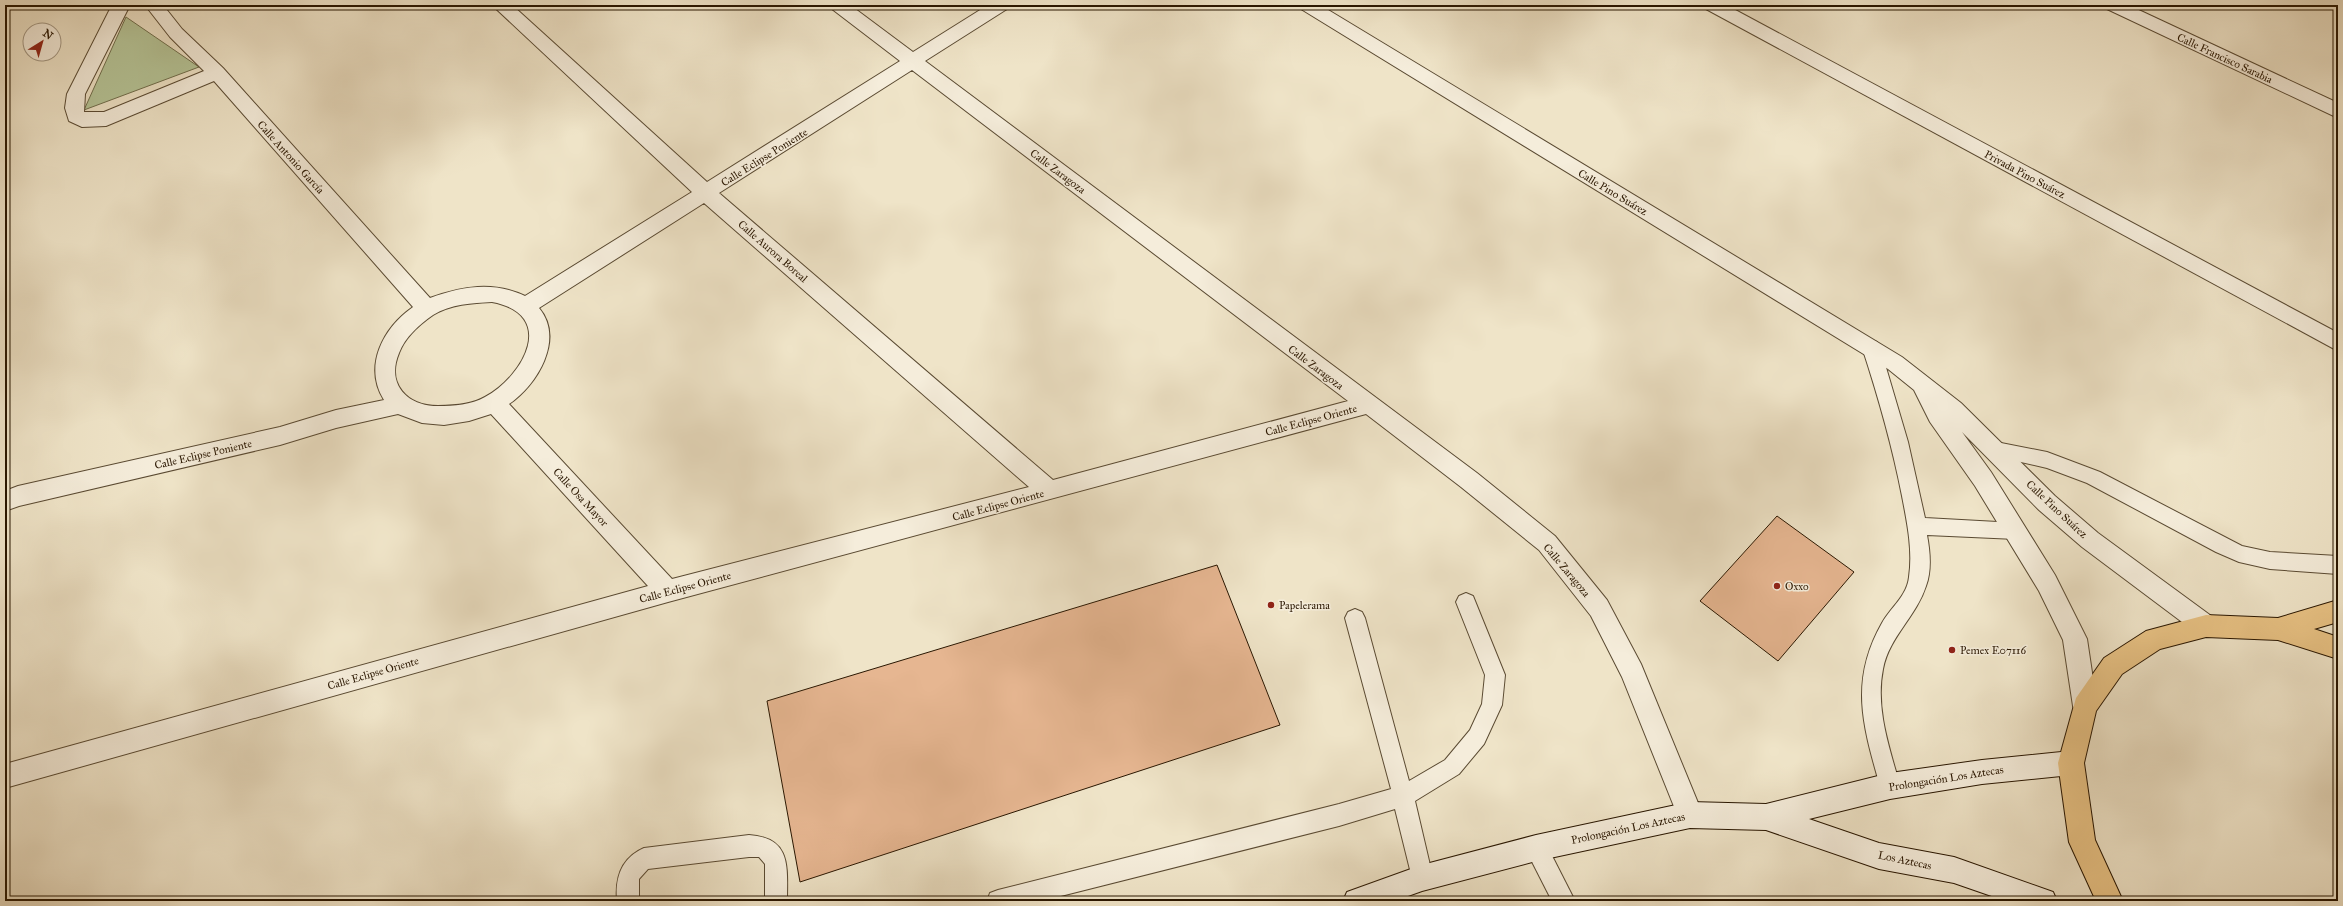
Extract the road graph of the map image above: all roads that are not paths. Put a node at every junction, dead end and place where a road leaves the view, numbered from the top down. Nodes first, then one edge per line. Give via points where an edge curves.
1 (121, 5) edge
2 (154, 5) edge
3 (501, 5) edge
4 (838, 5) edge
5 (1001, 5) edge
6 (1307, 5) edge
7 (1712, 5) edge
8 (2113, 5) edge
9 (912, 62) junction
10 (217, 73) junction
11 (2338, 111) edge
12 (706, 193) junction
13 (525, 307) junction
14 (427, 309) junction
15 (2338, 343) edge
16 (1871, 347) junction
17 (1918, 380) junction
18 (494, 402) junction
19 (400, 405) junction
20 (1367, 405) junction
21 (1996, 450) junction
22 (1050, 492) junction
23 (5, 501) edge
24 (1917, 526) junction
25 (2016, 531) junction
26 (2338, 565) edge
27 (668, 591) junction
28 (1466, 602) dead end
29 (2338, 611) edge
30 (1355, 618) dead end
31 (2206, 626) junction
32 (2278, 629) junction
33 (2338, 648) edge
34 (2085, 706) junction
35 (2071, 763) junction
36 (5, 776) edge
37 (1890, 786) junction
38 (1403, 796) junction
39 (1690, 815) junction
40 (1766, 817) junction
41 (1536, 848) junction
42 (1422, 878) junction
43 (628, 901) edge
44 (776, 901) edge
45 (998, 901) edge
46 (1356, 901) edge
47 (1564, 901) edge
48 (2044, 901) edge
49 (2110, 901) edge

1 - 10 street via 76,94 76,116 82,120 106,119
2 - 10 street, Calle Antonio García via 176,33
3 - 12 street, Calle Aurora Boreal
4 - 9 street, Calle Zaragoza
5 - 9 street, Calle Eclipse Poniente
6 - 16 street, Calle Pino Suárez
7 - 15 street, Privada Pino Suárez
8 - 11 street, Calle Francisco Sarabia
9 - 12 street, Calle Eclipse Poniente
9 - 20 street, Calle Zaragoza
10 - 14 street, Calle Antonio García
12 - 13 street, Calle Eclipse Poniente
12 - 22 street, Calle Aurora Boreal
13 - 14 street via 506,297 492,294 466,295 446,300
13 - 18 street via 532,314 540,332 538,351 529,372 510,392
14 - 19 street via 399,332 387,352 383,373 389,392
16 - 17 street, Calle Pino Suárez
16 - 24 lane via 1902,446
17 - 21 street, Calle Pino Suárez
17 - 25 street, Calle Pino Suárez via 1938,416
18 - 19 street via 474,411 446,417 422,415
18 - 27 street, Calle Osa Mayor
19 - 23 street, Calle Eclipse Poniente
20 - 22 street, Calle Eclipse Oriente
20 - 39 street, Calle Zaragoza via 1469,480 1547,543 1599,608 1632,672
21 - 26 lane via 2024,453 2078,469 2214,542 2248,556 2279,563
21 - 31 street, Calle Pino Suárez via 2047,504 2090,540
22 - 27 street, Calle Eclipse Oriente
24 - 25 lane
24 - 37 lane via 1919,577 1915,594 1889,629 1870,678 1869,704
25 - 34 street, Calle Pino Suárez via 2075,639
27 - 36 street, Calle Eclipse Oriente
28 - 38 lane via 1495,676 1492,705 1477,737 1452,767
29 - 32 main road
30 - 38 lane
31 - 32 main road
31 - 34 main road via 2154,639 2113,666
32 - 33 main road
34 - 35 main road
35 - 37 street, Prolongación Los Aztecas via 1982,772
35 - 49 main road via 2082,842
37 - 40 street, Prolongación Los Aztecas
38 - 42 lane
38 - 45 lane via 1339,815
39 - 40 street, Prolongación Los Aztecas
39 - 41 street, Prolongación Los Aztecas
40 - 48 street, Los Aztecas via 1879,856 1954,870
41 - 42 street, Prolongación Los Aztecas
41 - 47 lane
42 - 46 street, Prolongación Los Aztecas
43 - 44 lane via 626,881 631,869 644,859 750,846 764,847 776,860

